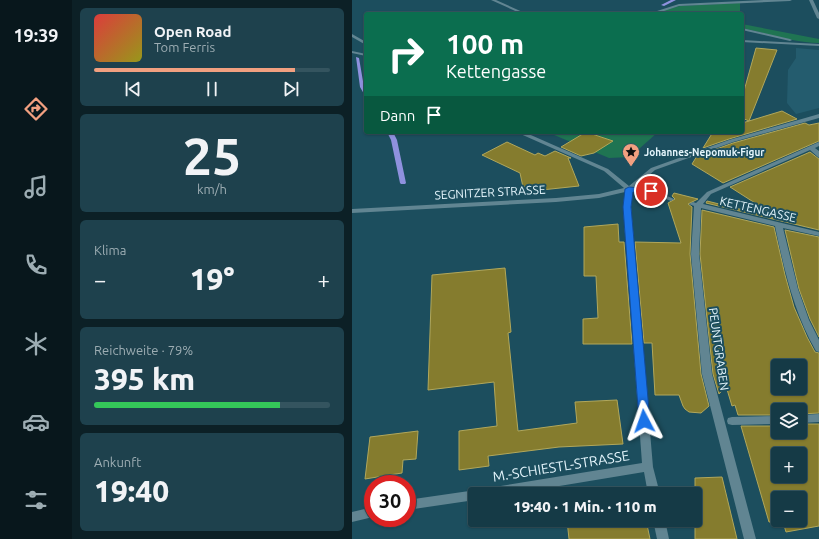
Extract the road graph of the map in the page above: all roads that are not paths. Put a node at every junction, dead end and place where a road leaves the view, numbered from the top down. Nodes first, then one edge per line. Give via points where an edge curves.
1 (493, 0) edge
2 (790, 0) edge
3 (812, 0) edge
4 (520, 12) edge
5 (664, 12) edge
6 (819, 18) edge
7 (744, 29) edge
8 (352, 35) edge
9 (744, 41) edge
10 (364, 43) edge
11 (796, 44) junction
12 (819, 45) edge
13 (352, 52) edge
14 (364, 55) edge
15 (819, 116) edge
16 (524, 134) edge
17 (819, 144) edge
18 (810, 148) junction
19 (819, 156) edge
20 (629, 189) junction
21 (670, 199) dead end
22 (695, 205) junction
23 (352, 211) edge
24 (779, 225) junction
25 (819, 234) edge
26 (819, 349) edge
27 (819, 418) edge
28 (807, 419) edge
29 (771, 420) edge
30 (732, 421) dead end
31 (648, 467) junction
32 (523, 487) edge
33 (652, 487) edge
34 (468, 496) edge
35 (416, 504) edge
36 (364, 514) edge
37 (352, 517) edge
38 (660, 527) edge
39 (663, 539) edge
40 (750, 539) edge

1 - 4 street
2 - 5 street via 680,5 659,11
3 - 6 street
7 - 11 street via 777,36
8 - 10 street
9 - 11 street
11 - 12 street
13 - 14 street
15 - 20 street via 731,141 653,169
16 - 20 street via 606,170
17 - 18 street
18 - 19 street
18 - 22 street via 709,193
20 - 21 street via 651,191
20 - 23 street, SEGNITZER STRASSE via 599,196 556,200
20 - 31 street via 627,207
22 - 24 street, KETTENGASSE
22 - 40 street, PEUNTGRABEN via 695,254 707,374
24 - 25 street, KETTENGASSE
24 - 26 street via 786,266
27 - 28 street
29 - 30 street
31 - 32 street, M.-SCHIESTL-STRASSE
31 - 33 street
34 - 35 street
36 - 37 street
38 - 39 street

